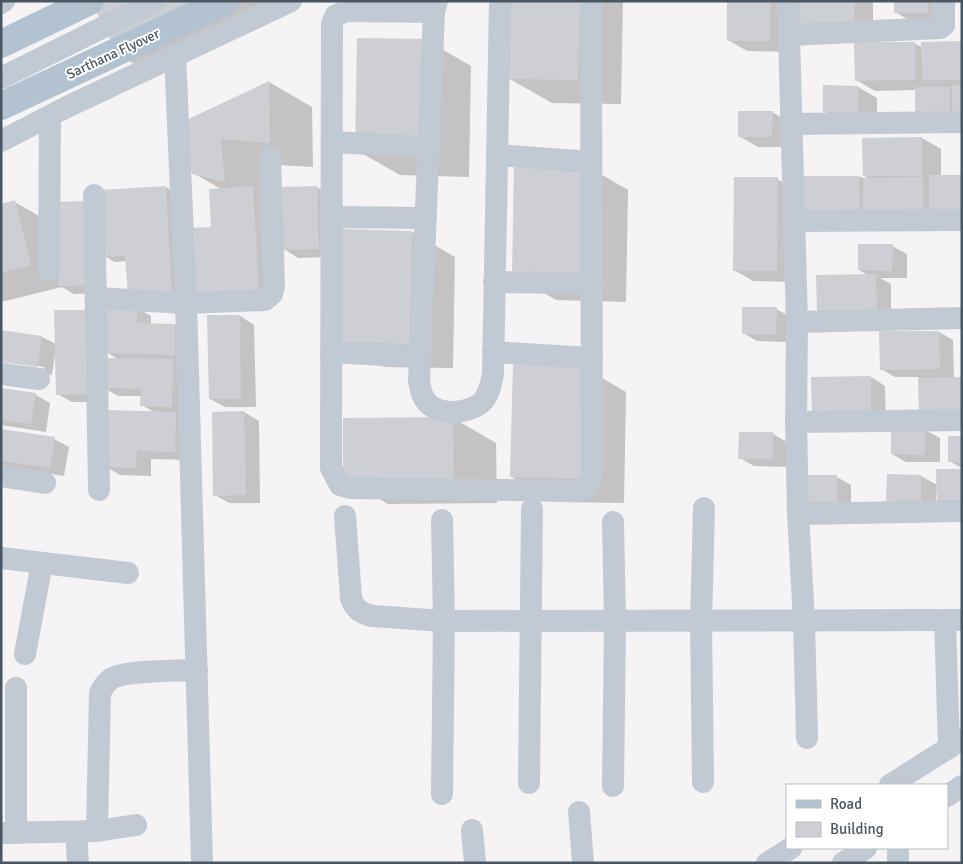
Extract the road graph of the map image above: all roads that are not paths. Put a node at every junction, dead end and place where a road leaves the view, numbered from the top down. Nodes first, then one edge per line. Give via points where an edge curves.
1 (90, 1) edge
2 (123, 1) edge
3 (156, 1) edge
4 (225, 1) edge
5 (291, 1) edge
6 (500, 1) edge
7 (591, 1) edge
8 (788, 1) edge
9 (944, 1) edge
10 (436, 7) edge
11 (789, 35) junction
12 (1, 44) edge
13 (175, 55) junction
14 (1, 61) edge
15 (1, 78) edge
16 (1, 106) edge
17 (50, 116) junction
18 (962, 122) edge
19 (792, 124) junction
20 (1, 141) edge
21 (332, 142) junction
22 (429, 147) junction
23 (497, 156) junction
24 (270, 157) dead end
25 (591, 162) junction
26 (94, 195) dead end
27 (332, 217) junction
28 (426, 218) junction
29 (962, 220) edge
30 (794, 222) junction
31 (49, 271) dead end
32 (494, 282) junction
33 (592, 283) junction
34 (96, 298) junction
35 (186, 303) junction
36 (962, 318) edge
37 (797, 322) junction
38 (331, 352) junction
39 (493, 352) junction
40 (420, 357) junction
41 (592, 358) junction
42 (1, 374) edge
43 (39, 379) dead end
44 (962, 420) edge
45 (796, 422) junction
46 (1, 476) edge
47 (45, 483) dead end
48 (99, 490) dead end
49 (704, 508) dead end
50 (532, 510) dead end
51 (962, 511) edge
52 (798, 514) junction
53 (345, 516) dead end
54 (442, 520) dead end
55 (613, 522) dead end
56 (1, 558) edge
57 (42, 563) junction
58 (128, 573) dead end
59 (804, 620) junction
60 (953, 620) edge
61 (444, 621) junction
62 (530, 621) junction
63 (615, 621) junction
64 (701, 621) junction
65 (25, 654) dead end
66 (197, 670) junction
67 (16, 688) dead end
68 (807, 738) dead end
69 (956, 744) edge
70 (703, 782) dead end
71 (529, 783) dead end
72 (892, 784) edge
73 (613, 786) dead end
74 (962, 786) edge
75 (442, 794) dead end
76 (948, 795) edge
77 (579, 812) dead end
78 (136, 825) dead end
79 (472, 830) dead end
80 (87, 832) junction
81 (8, 833) edge
82 (789, 849) edge
83 (864, 849) edge
84 (898, 849) edge
85 (78, 863) edge
86 (202, 863) edge
87 (475, 863) edge
88 (583, 863) edge
89 (767, 863) edge
90 (842, 863) edge
91 (898, 863) edge

1 - 12 main road
2 - 14 street
3 - 15 street
4 - 16 main road, Sarthana Flyover
5 - 13 street
6 - 23 street
7 - 25 street
8 - 11 street
9 - 11 street via 944,25 940,28
10 - 21 street via 346,11 335,16 332,24
10 - 22 street
11 - 19 street
13 - 17 street
13 - 35 street
17 - 20 street
17 - 31 street
18 - 19 street
19 - 30 street
21 - 22 street
21 - 27 street
22 - 28 street
23 - 25 street
23 - 32 street
24 - 35 street via 272,294 265,300
25 - 33 street
26 - 34 street
27 - 28 street
27 - 38 street
28 - 40 street
29 - 30 street
30 - 37 street
32 - 33 street
32 - 39 street
33 - 41 street
34 - 35 street
34 - 48 street
35 - 66 street
36 - 37 street
37 - 45 street
38 - 40 street
38 - 41 street via 331,468 340,485 350,488 580,491 587,488 592,472
39 - 40 street via 491,386 483,401 472,409 454,412 436,409 423,398 419,381
39 - 41 street
42 - 43 street
44 - 45 street
45 - 52 street
46 - 47 street
49 - 64 street
50 - 62 street
51 - 52 street
52 - 59 street
53 - 61 street via 354,606 361,613 372,616
54 - 61 street
55 - 63 street
56 - 57 street
57 - 58 street
57 - 65 street
59 - 60 street
59 - 64 street
59 - 68 street
60 - 69 street
61 - 62 street
61 - 75 street
62 - 63 street
62 - 71 street
63 - 64 street
63 - 73 street
64 - 70 street
66 - 80 street via 126,674 104,685 100,693
66 - 86 street
67 - 81 street
69 - 72 street
74 - 76 street
77 - 88 street
78 - 80 street
79 - 87 street
80 - 81 street
80 - 85 street
82 - 89 street
83 - 90 street
84 - 91 street

